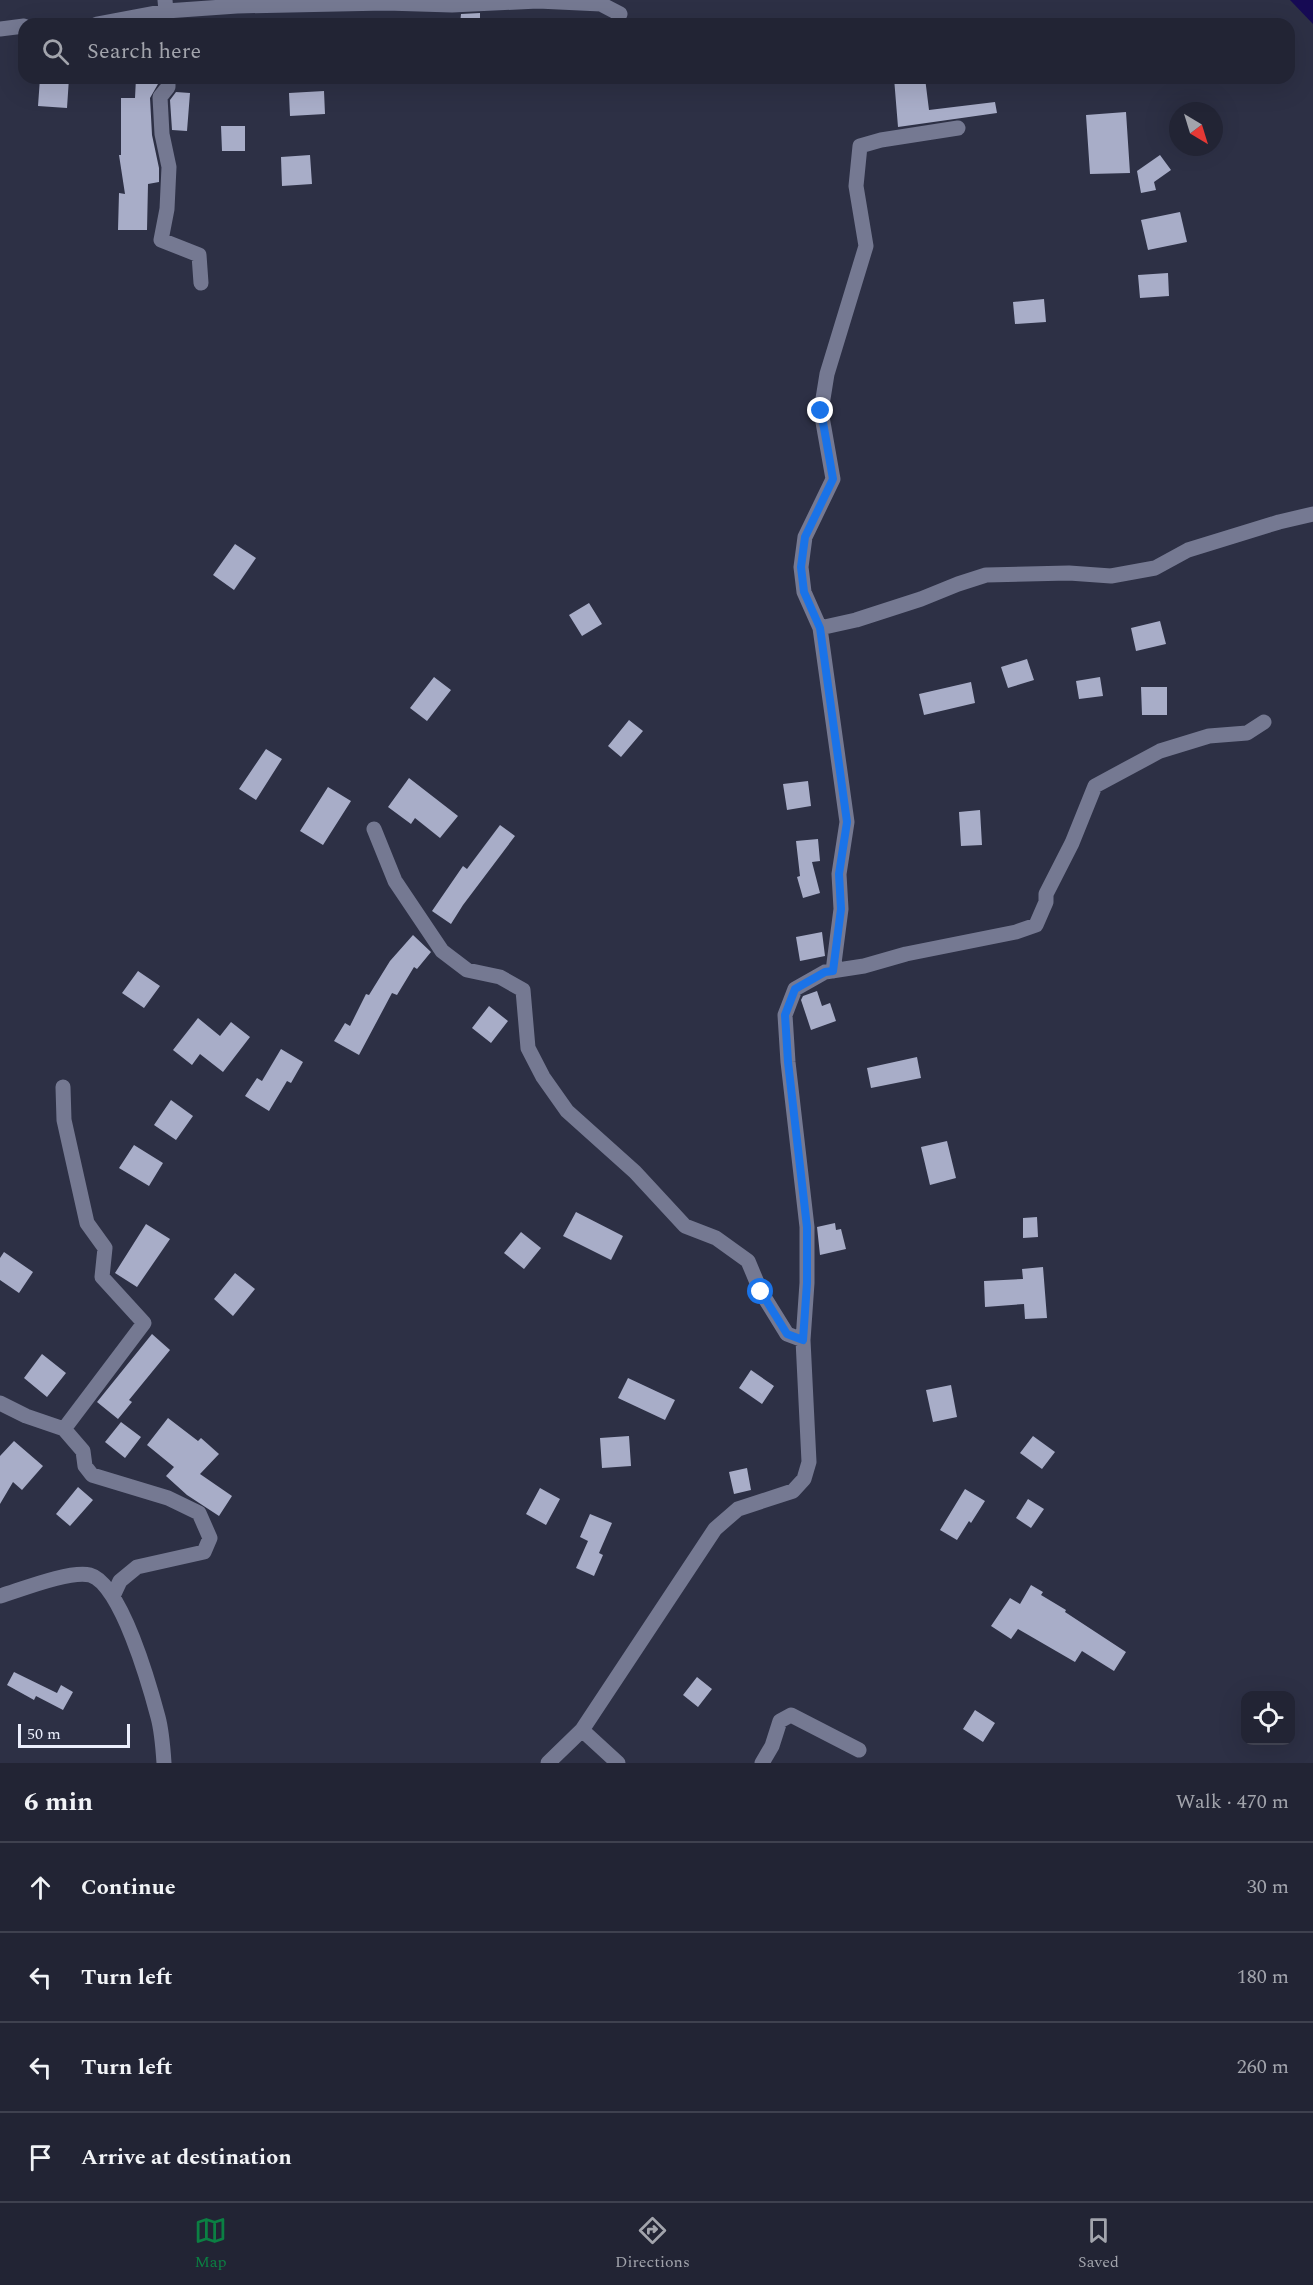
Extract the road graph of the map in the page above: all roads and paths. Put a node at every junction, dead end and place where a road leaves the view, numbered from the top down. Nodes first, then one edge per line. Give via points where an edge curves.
1 (166, 12) edge
2 (620, 14) dead end
3 (131, 18) edge
4 (18, 26) edge
5 (0, 28) edge
6 (168, 84) edge
7 (958, 128) dead end
8 (201, 283) dead end
9 (1313, 514) edge
10 (820, 628) junction
11 (1264, 722) dead end
12 (374, 829) dead end
13 (833, 971) junction
14 (63, 1087) dead end
15 (803, 1340) junction
16 (0, 1403) edge
17 (64, 1429) junction
18 (0, 1596) edge
19 (113, 1596) junction
20 (582, 1730) junction
21 (859, 1750) dead end
22 (164, 1763) edge
23 (548, 1763) edge
24 (618, 1763) edge
25 (762, 1763) edge

1 - 2 street via 237,6 538,1 601,4
1 - 3 street
4 - 5 street
6 - 8 street via 160,97 169,166 161,240 199,255
7 - 10 street via 860,146 856,186 866,246 827,374 821,411 833,479 805,537 801,567 804,592
9 - 10 street via 1188,550 1155,568 1111,576 987,575
10 - 13 street via 847,822 839,874 841,909
11 - 13 street via 1247,733 1209,736 1160,751 1095,786 1036,925
12 - 15 street via 394,880 442,951 467,970 500,977 523,990 528,1048 567,1111 635,1172 686,1226 716,1238 748,1261 761,1292 787,1334
13 - 15 street via 795,989 785,1015 807,1227
14 - 17 street via 64,1120 87,1223 105,1248 102,1276 144,1323
15 - 20 street via 808,1462 804,1479 793,1491 738,1509 714,1529
16 - 17 street
17 - 19 street via 83,1452 85,1466 92,1475 168,1498 199,1513 210,1538 204,1552 137,1567 120,1581
18 - 19 street via 71,1575 89,1575 104,1582
19 - 22 street via 137,1647 159,1719
20 - 23 street
20 - 24 street
21 - 25 street via 791,1715 780,1721

